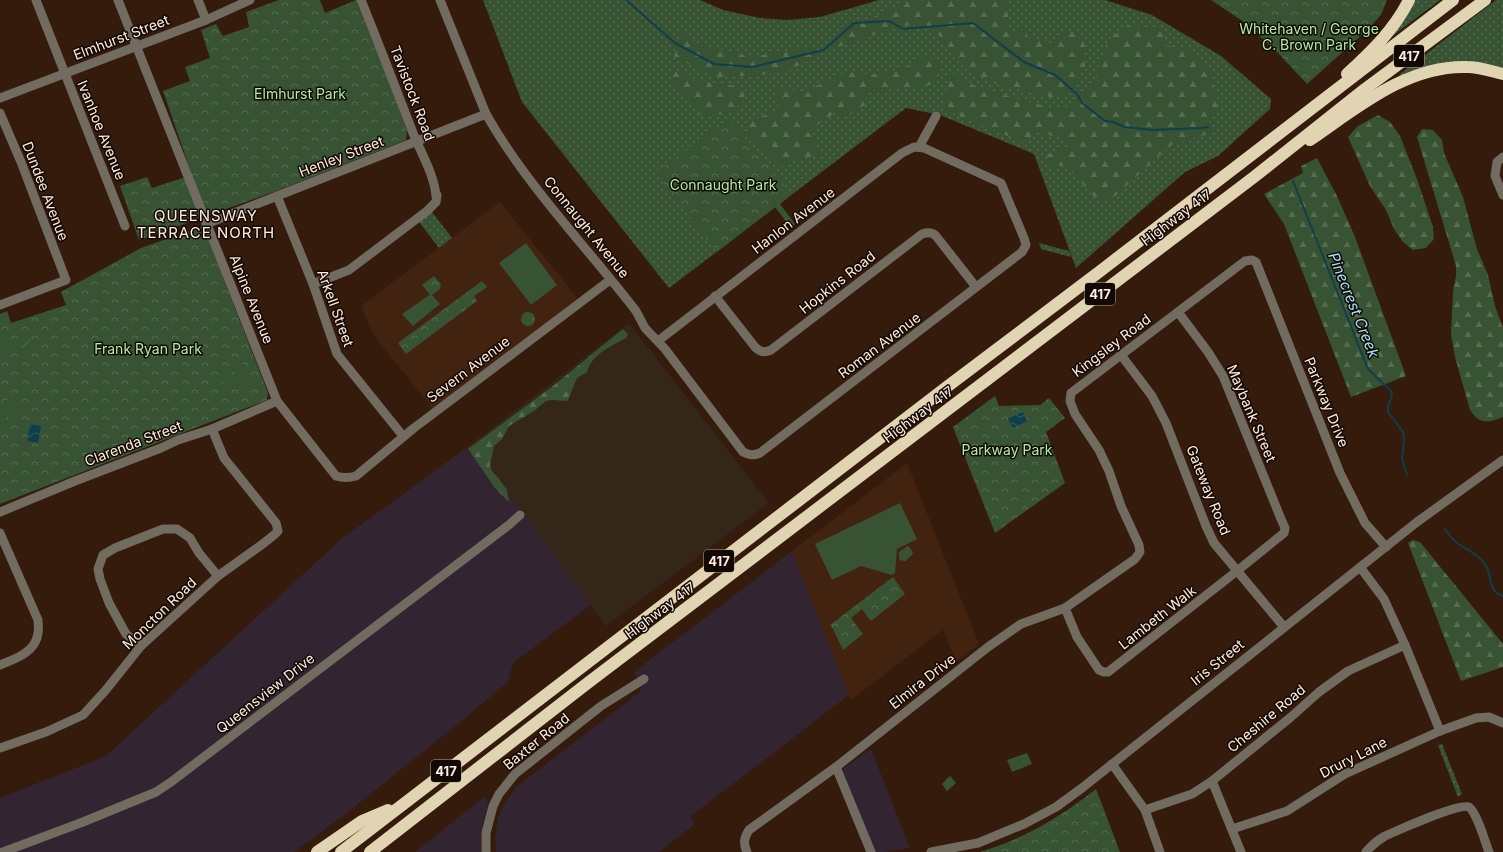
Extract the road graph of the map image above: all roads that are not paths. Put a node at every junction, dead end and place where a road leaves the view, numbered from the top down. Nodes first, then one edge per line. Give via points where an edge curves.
1 (36, 0) edge
2 (118, 0) edge
3 (198, 0) edge
4 (250, 0) edge
5 (361, 0) edge
6 (440, 0) edge
7 (1409, 0) edge
8 (1453, 0) edge
9 (1485, 0) edge
10 (206, 20) junction
11 (136, 46) junction
12 (64, 74) junction
13 (1503, 74) edge
14 (0, 98) edge
15 (1324, 98) junction
16 (0, 113) edge
17 (486, 114) junction
18 (936, 116) dead end
19 (1337, 116) junction
20 (416, 141) junction
21 (919, 147) junction
22 (1503, 157) edge
23 (1503, 195) edge
24 (277, 196) junction
25 (206, 224) junction
26 (125, 226) dead end
27 (1255, 261) joint
28 (610, 280) junction
29 (313, 284) junction
30 (976, 287) junction
31 (715, 296) junction
32 (0, 305) edge
33 (1178, 312) junction
34 (658, 341) junction
35 (1121, 355) junction
36 (277, 401) junction
37 (212, 429) junction
38 (404, 436) junction
39 (743, 452) joint
40 (1503, 460) edge
41 (343, 478) joint
42 (0, 512) edge
43 (520, 514) dead end
44 (0, 533) edge
45 (1284, 533) joint
46 (1386, 547) junction
47 (1139, 554) joint
48 (1360, 567) junction
49 (1238, 572) junction
50 (218, 576) junction
51 (1065, 608) junction
52 (1284, 626) junction
53 (1405, 645) junction
54 (141, 646) junction
55 (0, 665) edge
56 (644, 679) dead end
57 (1503, 723) edge
58 (1440, 731) junction
59 (0, 748) edge
60 (1112, 764) junction
61 (836, 767) junction
62 (1212, 781) junction
63 (400, 806) junction
64 (1145, 810) junction
65 (1232, 829) junction
66 (389, 838) junction
67 (3, 852) edge
68 (317, 852) edge
69 (341, 852) edge
70 (370, 852) edge
71 (375, 852) edge
72 (486, 852) edge
73 (747, 852) edge
74 (871, 852) edge
75 (931, 852) edge
76 (1160, 852) edge
77 (1241, 852) edge
78 (1366, 852) edge
79 (1489, 852) edge

1 - 12 street, Ivanhoe Avenue
2 - 11 street, Alpine Avenue
3 - 10 street
4 - 10 street, Elmhurst Street
5 - 20 street, Tavistock Road
6 - 17 street, Connaught Avenue
7 - 15 highway via 1385,37
8 - 15 highway, 417
9 - 19 highway, 417
10 - 11 street, Elmhurst Street
11 - 12 street, Elmhurst Street
11 - 25 street, Alpine Avenue
12 - 14 street, Elmhurst Street
12 - 26 street, Ivanhoe Avenue
13 - 19 highway via 1468,66 1435,70 1392,87
15 - 63 highway, 417
16 - 32 street, Dundee Avenue via 66,280
17 - 20 street, Henley Street
17 - 28 street, Connaught Avenue via 507,147
18 - 21 street
19 - 66 highway, Highway 417 / 417 via 1254,176 583,687
20 - 24 street, Henley Street
20 - 29 street, Tavistock Road via 435,184 436,196 438,195 436,202 349,270
21 - 30 street, Roman Avenue via 1001,183 1024,238 1026,245 1022,252
21 - 31 street, Hanlon Avenue via 902,153
22 - 23 street via 1497,162 1495,176
24 - 25 street, Henley Street
24 - 29 street, Arkell Street
25 - 36 street, Alpine Avenue
27 - 33 street, Kingsley Road via 1245,261
27 - 46 street, Parkway Drive via 1340,473 1365,523
28 - 34 street, Connaught Avenue via 636,311 645,328
28 - 38 street, Severn Avenue
29 - 38 street, Arkell Street via 337,354
30 - 31 street, Hopkins Road via 936,236 922,234 767,352 754,347
30 - 39 street, Roman Avenue via 760,453 749,455
31 - 34 street, Hanlon Avenue
33 - 35 street, Kingsley Road
33 - 45 street, Maybank Street via 1223,376 1281,519
34 - 39 street, Connaught Avenue
35 - 47 street, Kingsley Road via 1072,393 1070,401 1074,414 1099,450 1109,471 1121,506 1139,545
35 - 49 street, Gateway Road via 1152,396 1166,423 1214,543
36 - 37 street, Clarenda Street
36 - 41 street, Alpine Avenue via 336,476
37 - 42 street, Clarenda Street via 178,440
37 - 50 street, Moncton Road via 224,458 276,523 278,531
38 - 41 street, Severn Avenue via 356,476
40 - 46 street, Iris Street
43 - 67 street, Queensview Drive via 504,529 156,792
44 - 55 street via 38,620 38,635 32,648 20,657
45 - 49 street, Lambeth Walk
46 - 48 street, Iris Street
47 - 51 street, Elmira Drive
48 - 52 street, Iris Street
48 - 53 street via 1384,599
49 - 51 street, Lambeth Walk via 1108,672 1099,670 1077,637
49 - 52 street, Gateway Road
50 - 54 street, Moncton Road
50 - 54 street via 190,538 177,529 163,529 103,555 98,568 109,603 126,634
51 - 61 street, Elmira Drive via 1021,624
52 - 60 street, Iris Street
53 - 58 street
53 - 62 street, Cheshire Road via 1348,671
54 - 59 street, Moncton Road via 105,692 83,715 46,732
56 - 72 street, Baxter Road via 601,706 515,774 498,794 492,806 486,833
57 - 58 street, Drury Lane via 1489,717 1476,718
58 - 65 street, Drury Lane via 1345,774 1288,811
60 - 64 street
60 - 75 street, Iris Street via 1056,807 1024,824 978,843
61 - 73 street, Elmira Drive via 749,830 744,838
61 - 74 street
62 - 64 street, Cheshire Road via 1192,794
62 - 65 street
63 - 68 highway via 362,821
63 - 69 highway, 417
64 - 76 street
65 - 77 street
66 - 70 highway, Highway 417 / 417
66 - 71 highway
78 - 79 street via 1384,837 1462,806 1468,807 1474,813

